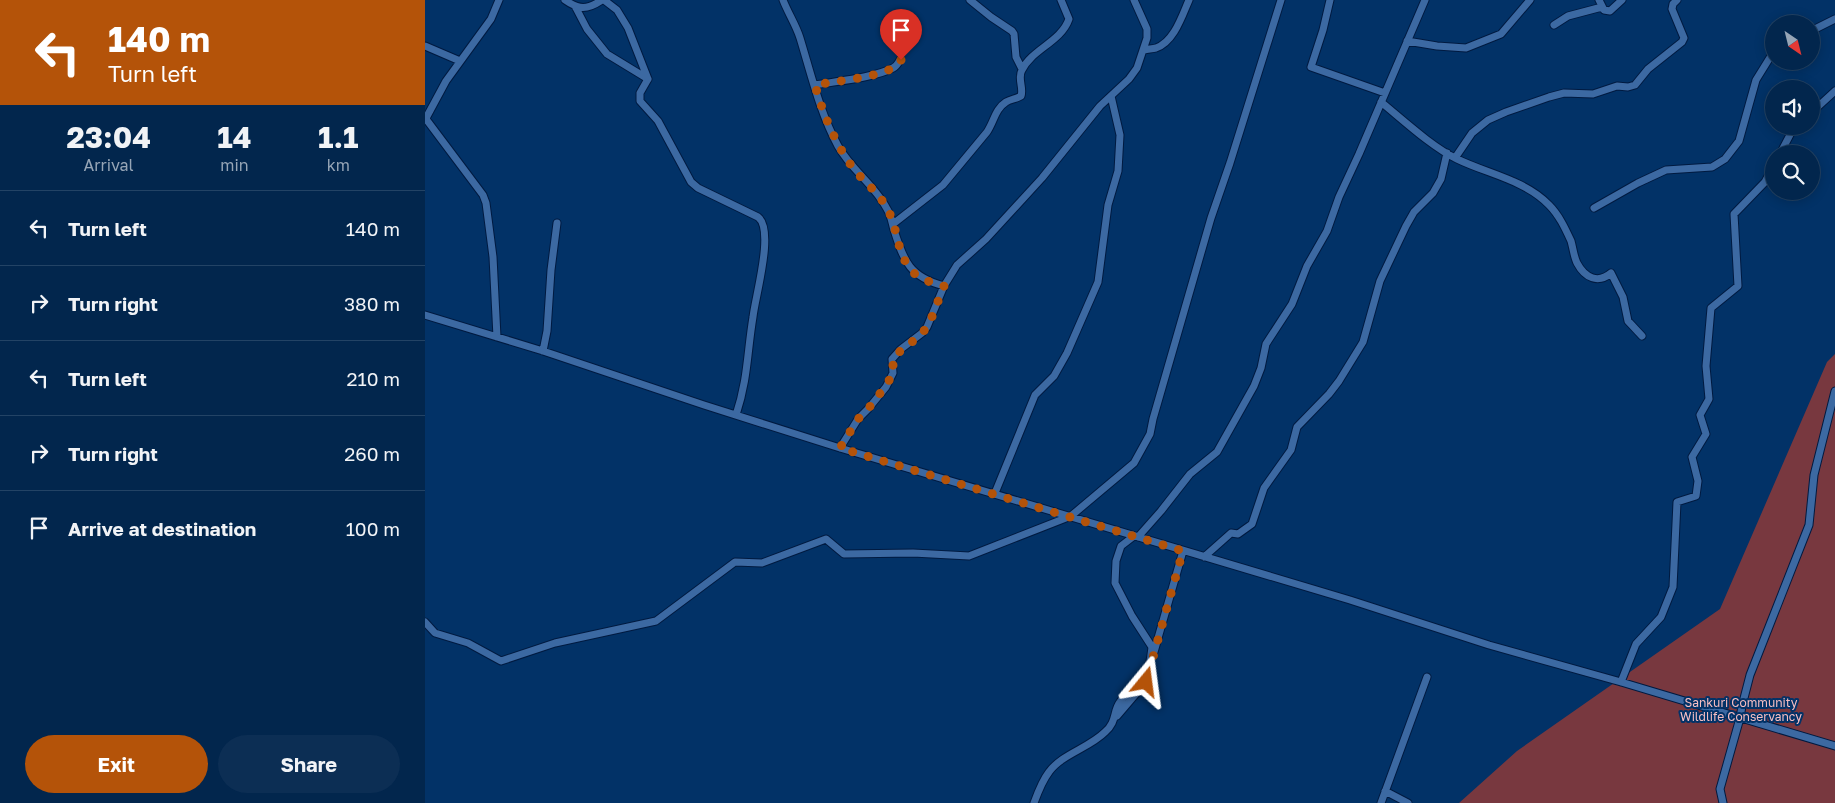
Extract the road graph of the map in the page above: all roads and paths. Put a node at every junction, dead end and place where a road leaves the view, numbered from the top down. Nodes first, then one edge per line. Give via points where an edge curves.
1 (499, 0) edge
2 (565, 0) edge
3 (603, 0) edge
4 (783, 0) edge
5 (970, 0) edge
6 (1061, 0) edge
7 (1135, 0) edge
8 (1189, 0) edge
9 (1281, 0) edge
10 (1330, 0) edge
11 (1425, 0) edge
12 (1530, 0) edge
13 (1622, 0) edge
14 (1677, 0) edge
15 (1601, 4) edge
16 (576, 8) junction
17 (1835, 19) edge
18 (1554, 25) dead end
19 (1820, 26) edge
20 (1407, 41) junction
21 (425, 46) edge
22 (1144, 50) junction
23 (901, 60) dead end
24 (460, 61) junction
25 (1765, 66) edge
26 (1022, 69) junction
27 (648, 79) junction
28 (815, 85) junction
29 (1835, 91) edge
30 (1385, 93) junction
31 (1111, 96) junction
32 (1381, 102) junction
33 (1820, 105) edge
34 (425, 119) edge
35 (1447, 153) junction
36 (1455, 158) junction
37 (1765, 182) edge
38 (1594, 208) dead end
39 (557, 223) dead end
40 (893, 224) junction
41 (944, 286) junction
42 (425, 315) edge
43 (1642, 336) dead end
44 (497, 337) junction
45 (543, 351) junction
46 (1835, 392) edge
47 (736, 415) junction
48 (840, 448) junction
49 (995, 493) junction
50 (1071, 516) junction
51 (1136, 537) junction
52 (1183, 551) junction
53 (1204, 557) junction
54 (425, 622) edge
55 (1427, 677) dead end
56 (1621, 682) junction
57 (1115, 718) junction
58 (1741, 718) junction
59 (1835, 746) edge
60 (1385, 791) junction
61 (1034, 803) edge
62 (1381, 803) edge
63 (1408, 803) edge
64 (1723, 803) edge

1 - 24 street via 491,19
2 - 16 street
3 - 16 street
3 - 27 street via 617,10 628,28
4 - 28 street via 800,38
5 - 26 street via 1012,31 1016,57
6 - 26 street via 1069,19 1067,25
7 - 22 street via 1147,29
8 - 22 street via 1165,43
9 - 50 street via 1211,218 1150,434 1134,463
10 - 30 street via 1311,67
11 - 20 street
12 - 20 street via 1504,32 1466,48
13 - 15 street via 1610,12
14 - 36 street via 1673,9 1682,42 1649,69 1639,82 1593,94 1556,95 1506,112 1478,127
15 - 18 street via 1568,16
16 - 27 street via 587,29 607,54
17 - 19 street
20 - 30 street
21 - 24 street
22 - 31 street via 1133,74
23 - 28 street via 891,69
24 - 34 street
25 - 38 street via 1756,80 1739,141 1725,159 1712,167 1666,170
26 - 40 street via 1021,96 1004,103 997,110 991,125 943,185
27 - 47 street via 640,93 640,101 658,121 691,182 758,217 764,225 761,278 752,319 744,392
28 - 40 street via 837,144 854,170 880,196
29 - 33 street
30 - 32 street
31 - 41 street via 986,240 961,260
31 - 49 street via 1120,135 1118,171 1109,205 1097,282 1067,353 1054,376 1035,394
32 - 35 street
32 - 51 street via 1327,231 1307,266 1289,309 1266,344 1254,386 1224,440 1217,452 1190,474 1161,512
34 - 44 street via 486,203 493,257
35 - 36 street
35 - 53 street via 1441,180 1414,212 1380,281 1363,342 1329,394 1297,427 1291,450 1264,488 1252,524 1238,534 1231,534
36 - 43 street via 1528,188 1541,197 1557,214 1571,241 1577,263 1585,273 1592,279 1604,279 1611,273 1623,297 1628,321
37 - 56 street via 1734,214 1738,286 1711,308 1707,366 1709,399 1700,414 1707,434 1692,457 1698,481 1696,496 1677,502 1673,587 1661,617 1636,644
39 - 45 street
40 - 41 street via 900,251 911,269 921,278
41 - 48 street via 927,327 893,359 893,374
42 - 44 street
44 - 45 street
45 - 47 street
46 - 58 street via 1813,475 1809,525 1750,675
47 - 48 street
48 - 49 street
49 - 50 street
50 - 51 street
50 - 54 street via 969,556 844,554 825,539 762,563 735,562 655,621 555,643 501,661 468,643 435,633
51 - 52 street
51 - 57 street via 1121,546 1116,561 1115,583 1152,647 1147,673 1119,703
52 - 53 street
52 - 57 street via 1146,682
53 - 56 street
55 - 60 street
56 - 58 street
57 - 61 street via 1105,732 1055,765
58 - 59 street
58 - 64 street via 1720,789
60 - 62 street
60 - 63 street

